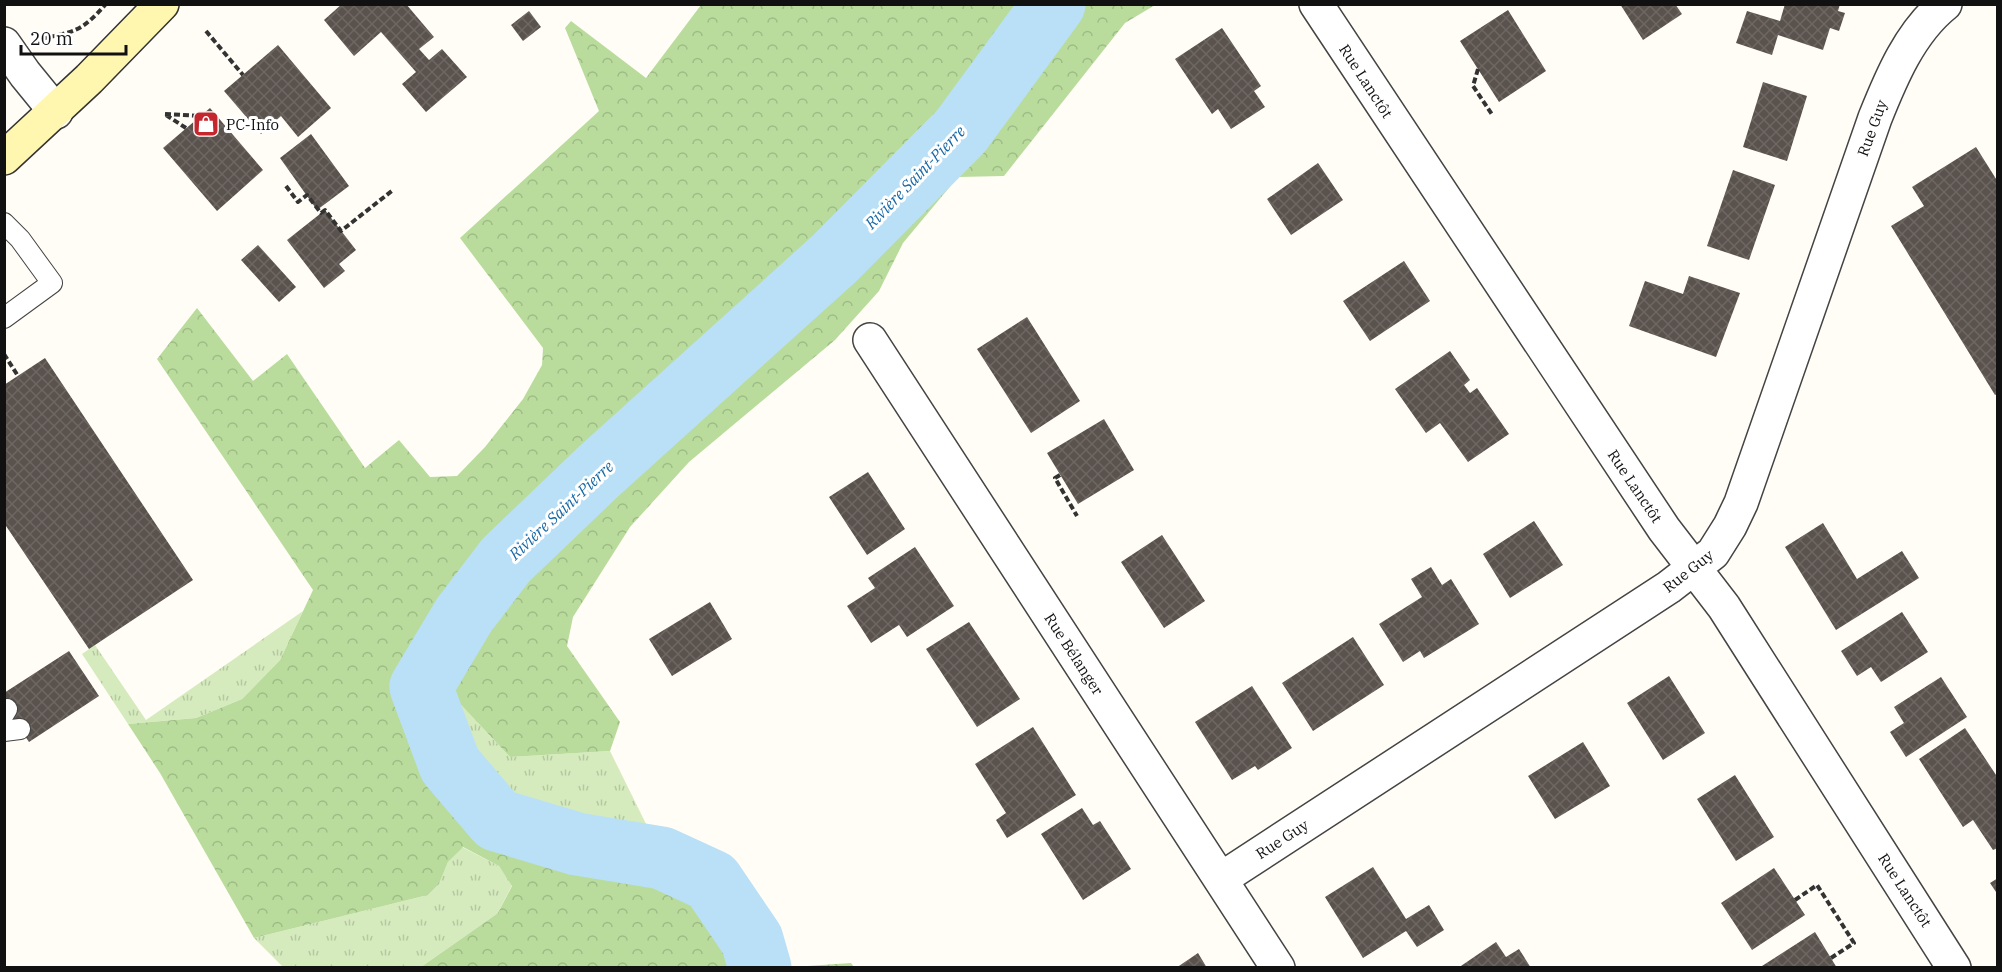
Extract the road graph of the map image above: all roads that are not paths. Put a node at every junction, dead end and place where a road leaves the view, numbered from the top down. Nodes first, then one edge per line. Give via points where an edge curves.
1 (162, 4) edge
2 (1316, 4) edge
3 (1945, 4) edge
4 (4, 44) edge
5 (56, 111) junction
6 (4, 158) edge
7 (4, 223) edge
8 (4, 318) edge
9 (870, 340) dead end
10 (1695, 569) junction
11 (1221, 879) junction
12 (1278, 968) edge
13 (1954, 968) edge

1 - 5 street
2 - 10 street, Rue Lanctôt via 1664,529
3 - 10 street, Rue Guy via 1917,36 1889,84 1741,503 1721,543
4 - 5 street
5 - 6 street
7 - 8 lane via 52,283
9 - 11 street, Rue Bélanger
10 - 11 street, Rue Guy
10 - 13 street, Rue Lanctôt via 1724,607
11 - 12 street, Rue Bélanger

